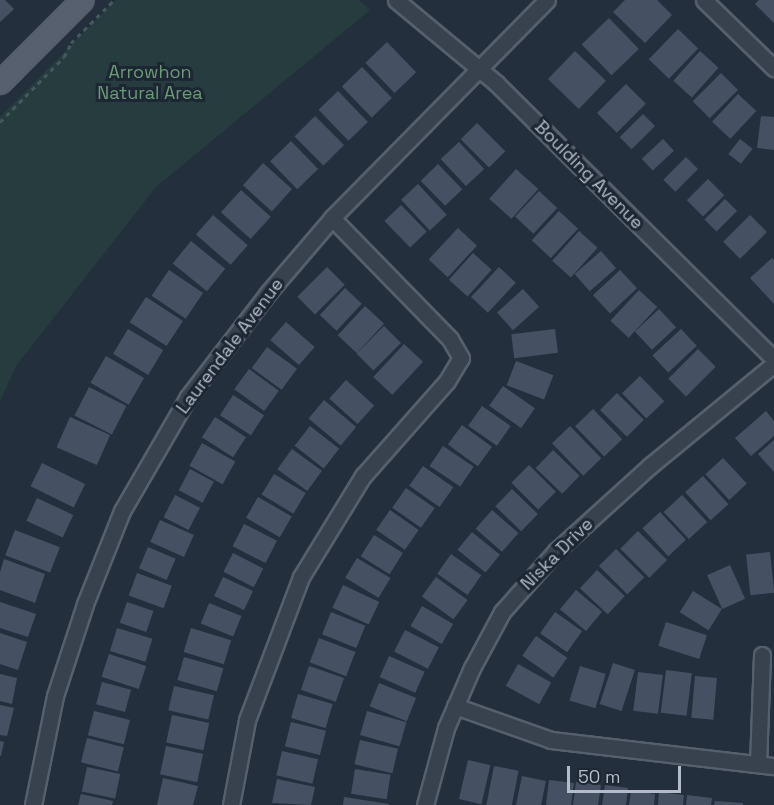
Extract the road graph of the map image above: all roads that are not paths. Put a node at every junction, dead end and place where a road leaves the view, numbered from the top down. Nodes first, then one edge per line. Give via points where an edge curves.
1 (83, 0) edge
2 (396, 0) edge
3 (547, 0) edge
4 (704, 0) edge
5 (774, 68) edge
6 (478, 69) junction
7 (0, 83) edge
8 (332, 218) junction
9 (774, 362) edge
10 (762, 655) dead end
11 (455, 706) junction
12 (758, 764) junction
13 (774, 766) edge
14 (33, 805) edge
15 (231, 805) edge
16 (425, 805) edge

1 - 7 main road
2 - 6 street, Boulding Avenue
3 - 6 street, Laurendale Avenue
4 - 5 street
6 - 8 street, Laurendale Avenue
6 - 9 street, Boulding Avenue
8 - 14 street, Laurendale Avenue via 188,397 122,511 85,604 55,696
8 - 15 street via 450,339 461,358 447,381 363,476 301,578 247,720
9 - 11 street, Niska Drive via 556,551 502,612
10 - 12 street
11 - 12 street via 551,740
11 - 16 street, Niska Drive
12 - 13 street

